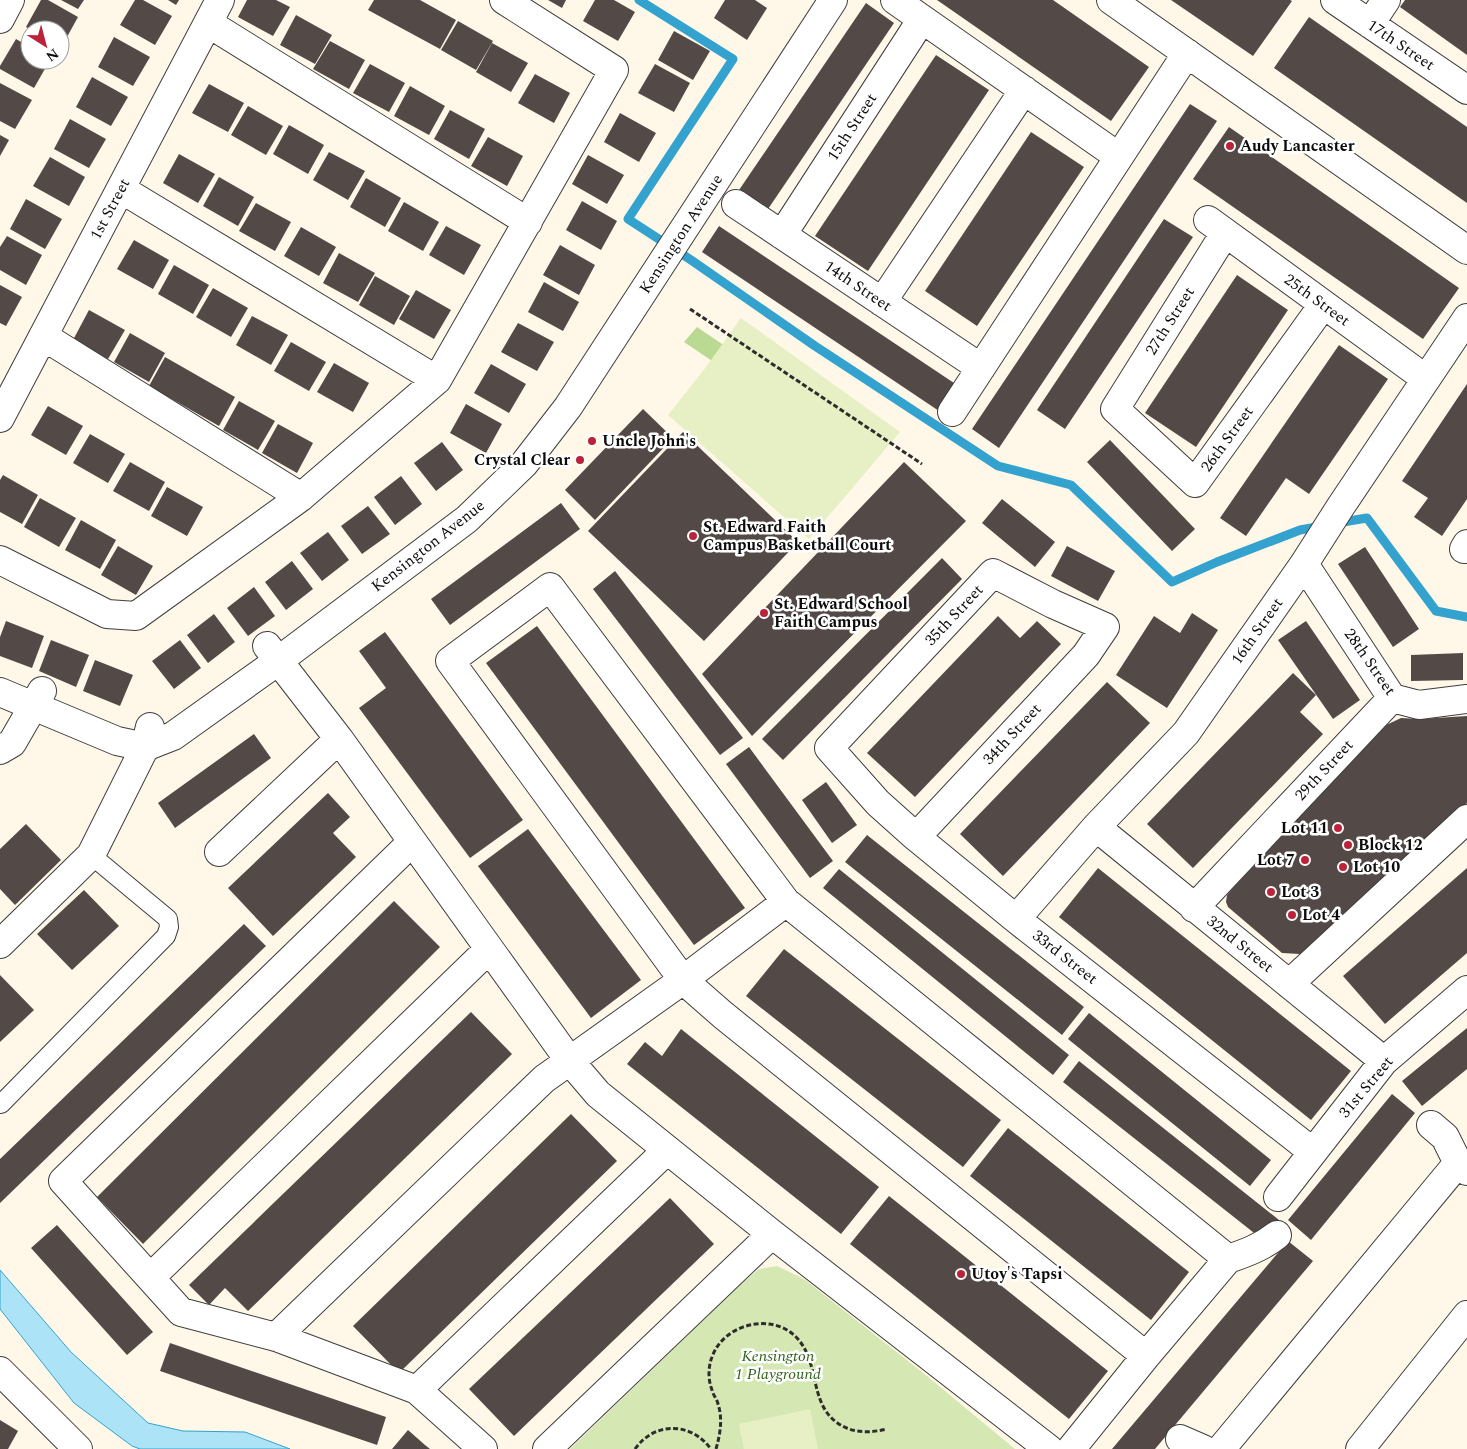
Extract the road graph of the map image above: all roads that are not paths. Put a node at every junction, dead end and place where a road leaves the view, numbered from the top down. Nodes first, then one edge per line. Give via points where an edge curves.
1 (10, 0) edge
2 (504, 0) edge
3 (833, 0) edge
4 (895, 0) edge
5 (1111, 0) edge
6 (1335, 0) edge
7 (1386, 0) edge
8 (214, 11) edge
9 (0, 19) edge
10 (922, 20) junction
11 (1370, 24) junction
12 (1187, 53) junction
13 (1024, 90) junction
14 (1467, 90) edge
15 (1119, 157) junction
16 (120, 189) junction
17 (736, 204) dead end
18 (528, 222) junction
19 (1217, 226) joint
20 (782, 235) junction
21 (1467, 250) edge
22 (882, 302) junction
23 (1323, 305) junction
24 (1467, 318) edge
25 (43, 336) junction
26 (981, 368) junction
27 (1426, 379) junction
28 (437, 380) junction
29 (1115, 409) joint
30 (952, 412) dead end
31 (0, 418) edge
32 (301, 497) junction
33 (1309, 556) junction
34 (0, 560) edge
35 (1105, 627) joint
36 (272, 653) junction
37 (0, 692) edge
38 (37, 698) junction
39 (1392, 698) junction
40 (1467, 699) edge
41 (147, 737) junction
42 (339, 739) junction
43 (829, 748) joint
44 (0, 750) edge
45 (1467, 818) edge
46 (1096, 828) junction
47 (916, 837) junction
48 (412, 842) junction
49 (219, 852) dead end
50 (91, 855) junction
51 (786, 902) junction
52 (1194, 908) junction
53 (1016, 919) junction
54 (0, 944) edge
55 (489, 949) junction
56 (683, 980) junction
57 (1289, 984) junction
58 (1467, 990) edge
59 (569, 1060) junction
60 (1384, 1061) junction
61 (2, 1104) dead end
62 (1432, 1124) dead end
63 (667, 1150) junction
64 (1313, 1152) junction
65 (1462, 1167) edge
66 (1278, 1197) dead end
67 (772, 1234) junction
68 (1277, 1234) dead end
69 (1228, 1259) junction
70 (151, 1277) junction
71 (1467, 1315) edge
72 (276, 1338) junction
73 (1146, 1356) junction
74 (0, 1371) edge
75 (417, 1390) junction
76 (78, 1449) edge
77 (483, 1449) edge
78 (547, 1449) edge
79 (1049, 1449) edge
80 (1071, 1449) edge
81 (1221, 1449) edge
82 (1360, 1449) edge

1 - 9 street
2 - 18 street via 614,70
3 - 36 street, Kensington Avenue via 568,407 524,464 467,519
4 - 10 street
5 - 12 street
6 - 11 street, 17th Street
7 - 11 street
8 - 16 street, 1st Street
8 - 18 street
10 - 13 street
10 - 20 street, 15th Street
11 - 14 street, 17th Street
12 - 15 street
12 - 21 street
13 - 15 street
13 - 22 street
15 - 26 street
16 - 25 street, 1st Street
16 - 28 street
17 - 20 street, 14th Street
18 - 28 street
19 - 23 street, 25th Street
19 - 29 street, 27th Street
20 - 22 street, 14th Street
22 - 26 street, 14th Street
23 - 27 street, 25th Street
23 - 29 street, 26th Street via 1195,483
24 - 27 street, 16th Street
25 - 31 street, 1st Street
25 - 32 street
26 - 30 street
27 - 33 street, 16th Street
28 - 32 street
32 - 34 street via 136,616 107,614
33 - 39 street, 28th Street
33 - 46 street, 16th Street via 1186,733
35 - 43 street, 35th Street via 993,573
35 - 47 street, 34th Street via 1086,655
36 - 41 street, Kensington Avenue via 173,736
36 - 42 street
37 - 38 street
38 - 41 street via 116,741
38 - 44 street via 12,743
39 - 40 street, 28th Street via 1419,705
39 - 52 street, 29th Street
41 - 50 street
42 - 48 street
42 - 49 street
43 - 47 street, 33rd Street via 878,803
45 - 57 street
46 - 52 street, 32nd Street
46 - 53 street, 16th Street
47 - 53 street, 33rd Street
48 - 55 street
48 - 70 street via 63,1181
50 - 54 street
50 - 61 lane via 168,919 166,936
51 - 56 street
51 - 56 street via 550,587 450,661
51 - 69 street
52 - 57 street, 32nd Street
53 - 64 street, 33rd Street
55 - 59 street
55 - 70 street
56 - 59 street
56 - 73 street
57 - 60 street, 32nd Street
58 - 60 street, 31st Street
59 - 63 street via 598,1094
59 - 72 street via 544,1079
60 - 64 street, 31st Street
62 - 65 street via 1445,1137
63 - 67 street
63 - 75 street
64 - 66 street, 31st Street
65 - 81 street
67 - 78 street
67 - 79 street
68 - 69 street via 1265,1244
69 - 73 street
70 - 72 street via 181,1312
71 - 82 street
72 - 75 street
73 - 80 street
74 - 76 street
75 - 77 street

